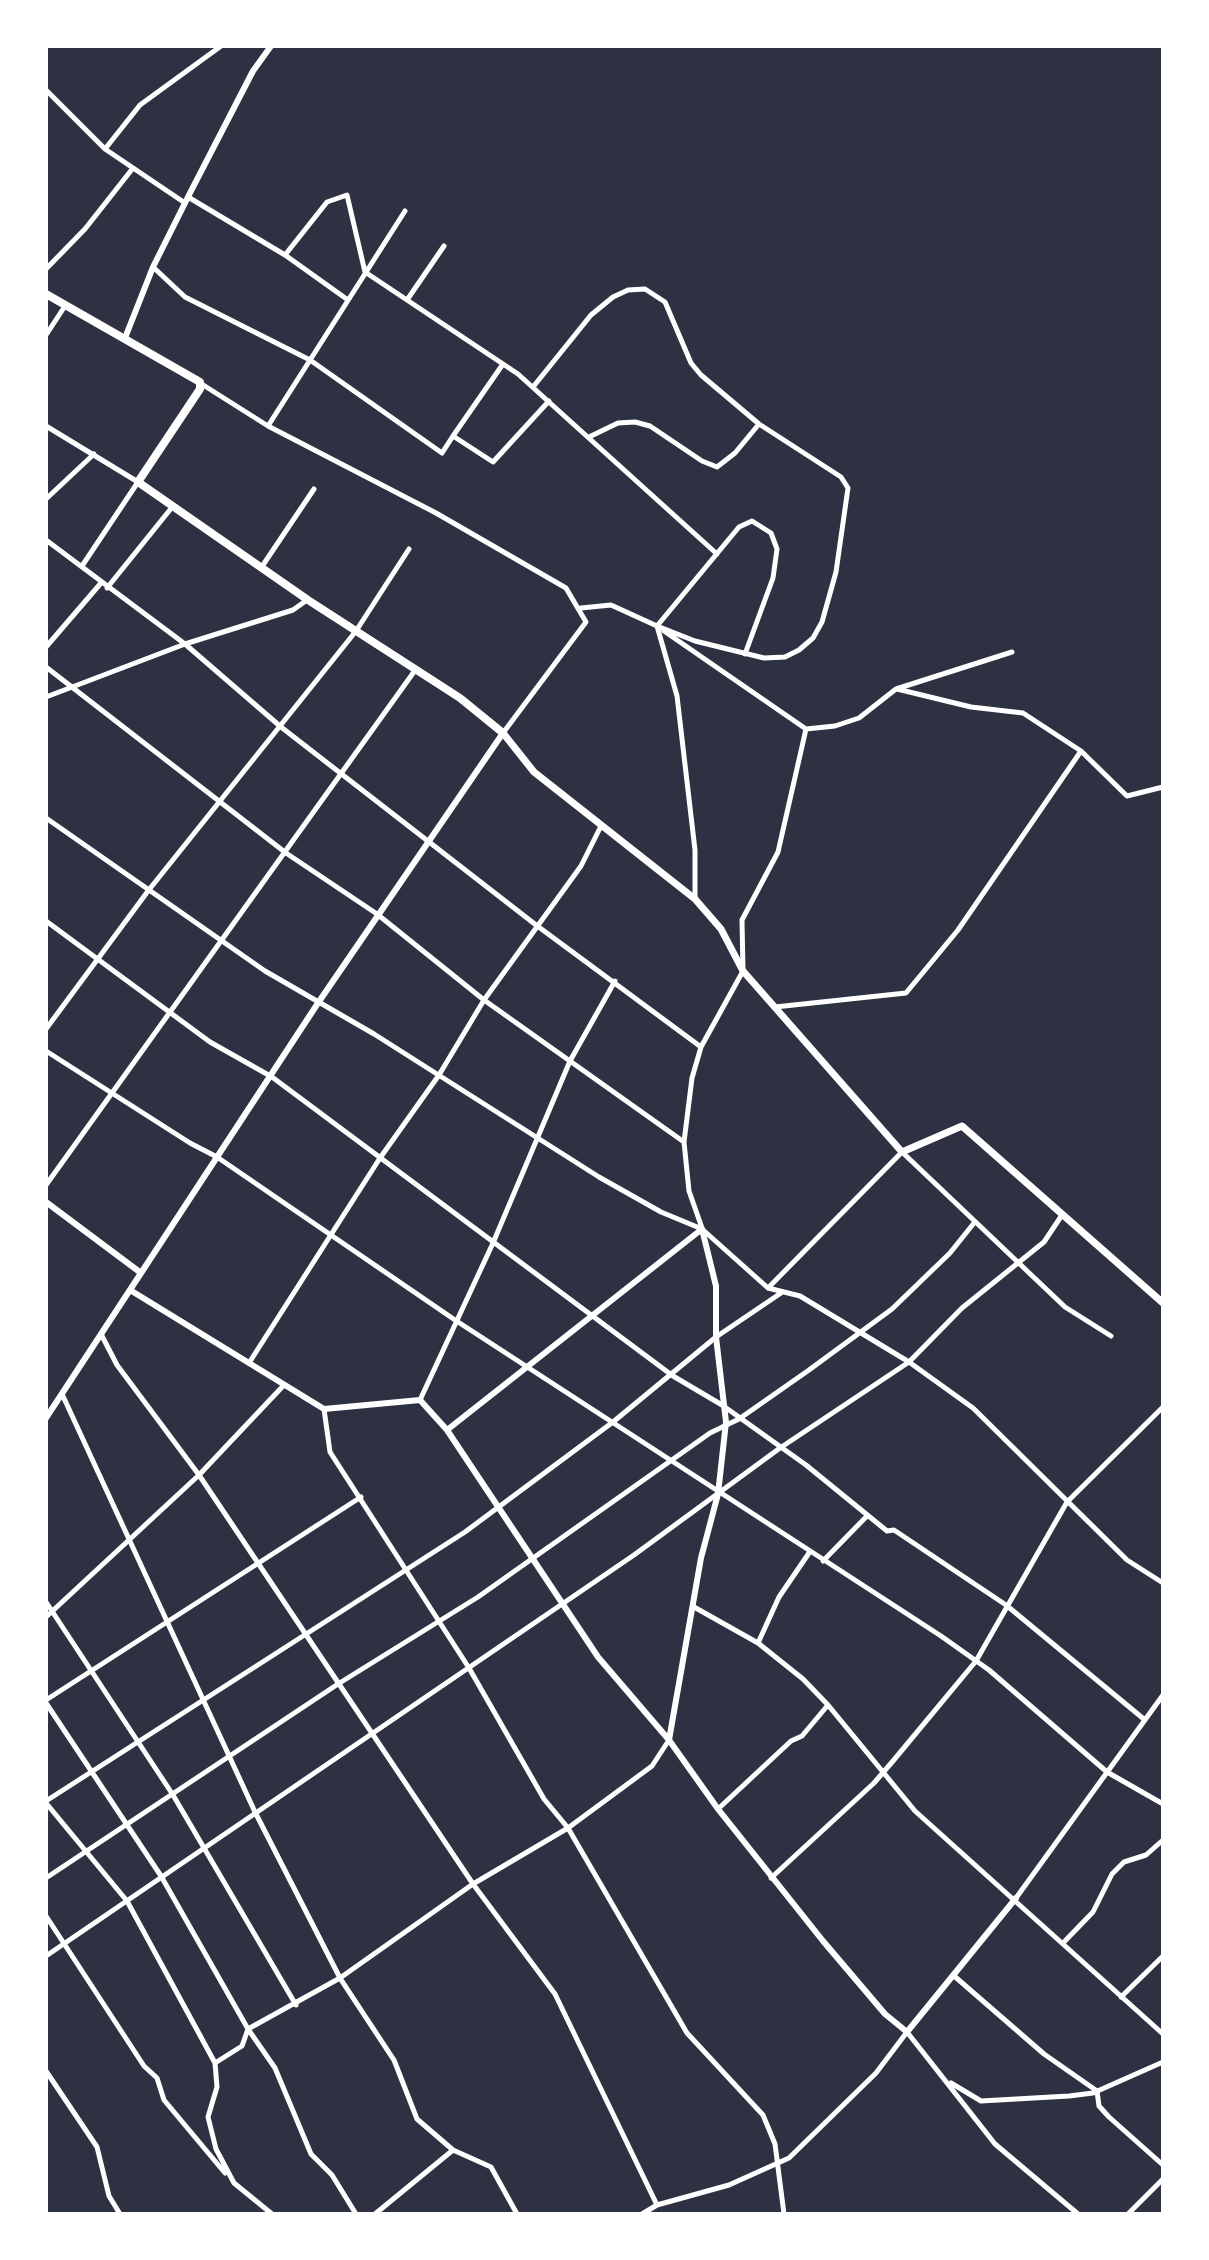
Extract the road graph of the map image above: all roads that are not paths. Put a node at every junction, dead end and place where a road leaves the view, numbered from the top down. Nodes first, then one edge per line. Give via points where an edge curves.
1 (221, 46) edge
2 (271, 46) edge
3 (46, 90) edge
4 (105, 149) junction
5 (133, 168) junction
6 (186, 200) junction
7 (405, 211) dead end
8 (444, 246) dead end
9 (285, 255) junction
10 (153, 267) junction
11 (46, 269) edge
12 (365, 272) junction
13 (46, 294) edge
14 (348, 300) junction
15 (407, 300) junction
16 (66, 304) junction
17 (46, 335) edge
18 (125, 338) junction
19 (310, 360) junction
20 (503, 364) junction
21 (200, 382) junction
22 (533, 387) junction
23 (549, 401) junction
24 (759, 424) junction
25 (46, 426) edge
26 (268, 426) junction
27 (453, 436) junction
28 (589, 437) junction
29 (94, 454) junction
30 (138, 482) junction
31 (314, 489) dead end
32 (46, 499) edge
33 (173, 505) junction
34 (46, 540) edge
35 (409, 549) dead end
36 (717, 554) junction
37 (82, 566) junction
38 (261, 568) junction
39 (101, 583) junction
40 (107, 588) junction
41 (308, 600) junction
42 (581, 608) junction
43 (657, 626) junction
44 (356, 631) junction
45 (185, 644) junction
46 (46, 647) edge
47 (1012, 652) dead end
48 (745, 654) junction
49 (46, 667) edge
50 (416, 668) junction
51 (72, 688) junction
52 (896, 689) junction
53 (46, 697) edge
54 (281, 727) junction
55 (806, 729) junction
56 (503, 733) junction
57 (1081, 751) junction
58 (342, 774) junction
59 (1163, 787) edge
60 (222, 801) junction
61 (46, 818) edge
62 (601, 826) junction
63 (428, 839) junction
64 (286, 853) junction
65 (148, 891) junction
66 (695, 899) junction
67 (377, 914) junction
68 (46, 921) edge
69 (536, 925) junction
70 (222, 941) junction
71 (100, 958) junction
72 (743, 971) junction
73 (615, 981) junction
74 (484, 1000) junction
75 (318, 1003) junction
76 (775, 1007) junction
77 (171, 1011) junction
78 (46, 1029) edge
79 (701, 1047) junction
80 (46, 1051) edge
81 (570, 1061) junction
82 (439, 1075) junction
83 (272, 1077) junction
84 (112, 1094) junction
85 (536, 1136) junction
86 (684, 1142) junction
87 (902, 1152) junction
88 (217, 1157) junction
89 (380, 1158) junction
90 (46, 1185) edge
91 (46, 1202) edge
92 (1062, 1215) junction
93 (974, 1223) junction
94 (702, 1229) junction
95 (328, 1236) junction
96 (493, 1243) junction
97 (1018, 1263) junction
98 (141, 1273) junction
99 (768, 1288) junction
100 (130, 1290) junction
101 (781, 1293) junction
102 (1163, 1303) edge
103 (592, 1315) junction
104 (455, 1320) junction
105 (101, 1334) junction
106 (858, 1334) junction
107 (1111, 1336) dead end
108 (716, 1337) junction
109 (909, 1362) junction
110 (249, 1363) junction
111 (528, 1367) junction
112 (673, 1376) junction
113 (284, 1385) junction
114 (62, 1394) junction
115 (420, 1400) junction
116 (722, 1405) junction
117 (1163, 1407) edge
118 (324, 1409) junction
119 (48, 1413) edge
120 (739, 1419) junction
121 (613, 1422) junction
122 (726, 1422) junction
123 (447, 1430) junction
124 (780, 1448) junction
125 (672, 1460) junction
126 (199, 1475) junction
127 (718, 1494) junction
128 (361, 1497) junction
129 (1067, 1502) junction
130 (497, 1507) junction
131 (867, 1516) junction
132 (128, 1538) junction
133 (809, 1553) junction
134 (530, 1557) junction
135 (823, 1561) junction
136 (260, 1565) junction
137 (407, 1569) junction
138 (1163, 1583) edge
139 (46, 1602) edge
140 (561, 1603) junction
141 (1006, 1605) junction
142 (694, 1607) junction
143 (53, 1611) junction
144 (46, 1617) edge
145 (439, 1621) junction
146 (169, 1623) junction
147 (307, 1634) junction
148 (758, 1643) junction
149 (976, 1661) junction
150 (469, 1668) junction
151 (90, 1673) junction
152 (338, 1684) junction
153 (1163, 1695) edge
154 (204, 1701) junction
155 (46, 1702) edge
156 (828, 1705) junction
157 (1145, 1720) junction
158 (371, 1734) junction
159 (669, 1740) junction
160 (135, 1743) junction
161 (229, 1757) junction
162 (92, 1770) junction
163 (1107, 1772) junction
164 (883, 1773) junction
165 (173, 1795) junction
166 (46, 1802) edge
167 (1163, 1804) edge
168 (718, 1809) junction
169 (255, 1812) junction
170 (126, 1824) junction
171 (568, 1828) junction
172 (1163, 1840) edge
173 (204, 1846) junction
174 (86, 1851) junction
175 (161, 1876) junction
176 (46, 1878) edge
177 (771, 1878) junction
178 (473, 1884) junction
179 (1016, 1898) junction
180 (127, 1901) junction
181 (46, 1916) edge
182 (63, 1943) junction
183 (1063, 1943) junction
184 (46, 1956) edge
185 (1163, 1956) edge
186 (953, 1975) junction
187 (340, 1978) junction
188 (1121, 1997) junction
189 (296, 2005) junction
190 (248, 2029) junction
191 (907, 2032) junction
192 (1163, 2034) edge
193 (1163, 2062) edge
194 (215, 2063) junction
195 (46, 2071) edge
196 (947, 2081) junction
197 (1097, 2091) junction
198 (453, 2150) junction
199 (779, 2162) junction
200 (1163, 2165) edge
201 (1163, 2179) edge
202 (234, 2183) junction
203 (657, 2205) junction
204 (120, 2214) edge
205 (272, 2214) edge
206 (356, 2214) edge
207 (375, 2214) edge
208 (517, 2214) edge
209 (642, 2214) edge
210 (784, 2214) edge
211 (1078, 2214) edge
212 (1128, 2214) edge

1 - 4 street via 140,105
2 - 6 street
3 - 4 street
4 - 5 street
5 - 6 street
5 - 11 street
6 - 9 street
6 - 10 street
7 - 12 street
8 - 15 street
9 - 12 street via 327,202 347,195
9 - 14 street
10 - 18 street
10 - 19 street via 185,297
12 - 14 street
12 - 15 street
13 - 16 highway
14 - 19 street
15 - 20 street
16 - 17 street
16 - 18 highway
18 - 21 highway
19 - 26 street
19 - 27 street via 442,453
20 - 22 street
20 - 27 street
21 - 26 street
21 - 30 highway
22 - 23 street
22 - 24 street via 591,315 613,297 645,289 665,302 701,375
23 - 27 street via 493,462
23 - 28 street
24 - 28 street via 717,467 635,422 618,423
24 - 48 street via 841,477 849,504 830,603 813,638 785,657
25 - 29 street
26 - 42 street via 553,578
28 - 36 street
29 - 30 street
29 - 32 street
30 - 33 highway
30 - 37 street
31 - 38 street
33 - 38 highway
33 - 40 street
34 - 37 street
35 - 44 street
36 - 43 street
36 - 48 street via 739,527 752,521 771,533 777,549 773,578
37 - 39 street
38 - 41 highway
39 - 40 street
39 - 46 street
40 - 45 street
41 - 44 highway
41 - 45 street via 293,610
42 - 43 street via 611,605
42 - 56 street via 586,622 580,633
43 - 48 street
43 - 55 street
43 - 66 street via 677,696 695,850
44 - 50 highway
44 - 54 street
45 - 51 street
45 - 54 street
47 - 52 street
49 - 51 street
50 - 56 highway
50 - 58 street
51 - 53 street
51 - 60 street
52 - 55 street via 859,718
52 - 57 street via 1023,713
54 - 58 street
54 - 60 street
55 - 72 street via 778,852 742,920
56 - 62 main road via 534,772
56 - 63 street
57 - 59 street via 1127,796
57 - 76 street via 958,930 906,993
58 - 63 street
58 - 64 street
60 - 64 street
60 - 65 street
61 - 65 street
62 - 66 main road
62 - 69 street via 581,866
63 - 67 street
63 - 69 street
64 - 67 street
64 - 70 street
65 - 70 street
65 - 71 street
66 - 72 main road via 721,929
67 - 74 street
67 - 75 street
68 - 71 street
69 - 73 street
69 - 74 street
70 - 75 street
70 - 77 street
71 - 77 street
71 - 78 street
72 - 76 main road
72 - 79 street
73 - 79 street
73 - 81 street
74 - 81 street
74 - 82 street
75 - 82 street
75 - 83 street
76 - 87 main road
77 - 83 street via 210,1042
77 - 84 street
79 - 86 street
80 - 84 street
81 - 85 street
81 - 86 street
82 - 85 street
82 - 89 street
83 - 88 street
83 - 89 street
84 - 88 street
84 - 90 street
85 - 94 street via 633,1196
85 - 96 street
86 - 94 street via 689,1191
87 - 92 main road via 962,1126
87 - 93 street
87 - 99 street
88 - 95 street
88 - 98 street
89 - 95 street
89 - 96 street
91 - 98 street
92 - 97 street via 1044,1242
92 - 102 main road
93 - 97 street
93 - 106 street via 892,1309
94 - 99 street
94 - 103 street
94 - 108 street via 716,1286
95 - 104 street
95 - 110 street
96 - 103 street
96 - 104 street
97 - 107 street via 1065,1307
97 - 109 street via 962,1308
98 - 100 street
99 - 101 street
100 - 105 street
100 - 110 street
101 - 106 street via 800,1296
101 - 108 street
103 - 111 street
103 - 112 street
104 - 111 street
104 - 115 street
105 - 114 street
105 - 126 street via 117,1365
106 - 109 street
106 - 120 street
108 - 112 street
108 - 116 street
109 - 124 street
109 - 129 street via 973,1408
110 - 113 street
111 - 121 street
111 - 123 street
112 - 116 street
112 - 121 street
113 - 118 street
113 - 126 street
114 - 119 street
114 - 132 street
115 - 118 street
115 - 123 street
116 - 120 street
116 - 122 street
117 - 129 street
118 - 128 street via 330,1452
120 - 122 street
120 - 124 street
121 - 125 street
121 - 130 street
122 - 125 street
122 - 127 street
123 - 130 street
124 - 127 street
124 - 131 street
125 - 127 street
125 - 134 street
126 - 132 street
126 - 136 street
127 - 133 street
127 - 140 street
127 - 142 street
128 - 136 street
128 - 137 street
129 - 138 street via 1127,1560
129 - 141 street
130 - 134 street
130 - 137 street
131 - 135 street
131 - 141 street
132 - 143 street
132 - 146 street
133 - 135 street
133 - 148 street via 779,1597
134 - 140 street
134 - 145 street
135 - 149 street
136 - 146 street
136 - 147 street
137 - 145 street
137 - 147 street
139 - 143 street
140 - 150 street
140 - 159 street via 598,1657
141 - 149 street
141 - 157 street
142 - 148 street
142 - 159 street
143 - 144 street
143 - 151 street
145 - 150 street
145 - 152 street
146 - 151 street
146 - 154 street
147 - 152 street
147 - 154 street
148 - 156 street
149 - 163 street
149 - 164 street
150 - 158 street
150 - 171 street via 544,1799
151 - 155 street
151 - 160 street
152 - 158 street
152 - 161 street
153 - 157 street
154 - 160 street
154 - 161 street
155 - 162 street
156 - 164 street
156 - 168 street via 802,1736
157 - 163 street
158 - 169 street
158 - 178 street
159 - 168 street
159 - 171 street via 652,1766
160 - 162 street
160 - 165 street
161 - 165 street
161 - 169 street
162 - 166 street
162 - 170 street
163 - 167 street
163 - 179 street
164 - 177 street
164 - 179 street via 915,1811
165 - 170 street
165 - 173 street
166 - 174 street
168 - 177 street
169 - 173 street
169 - 187 street
170 - 174 street
170 - 175 street
171 - 178 street
171 - 199 street via 687,2033 763,2115
172 - 183 street via 1112,1874 1093,1912
173 - 175 street
173 - 189 street
174 - 176 street
174 - 180 street
175 - 180 street
175 - 190 street
177 - 191 street via 885,2014
178 - 187 street
178 - 203 street via 555,1994
179 - 183 street
179 - 186 street
180 - 182 street
180 - 194 street
181 - 182 street
182 - 184 street
182 - 202 street via 157,2078 164,2100
183 - 188 street
185 - 188 street
186 - 191 street
186 - 197 street via 1044,2054
187 - 189 street
187 - 198 street via 394,2060 417,2119
188 - 192 street
189 - 190 street
190 - 194 street via 242,2046
190 - 206 street via 275,2068 311,2154 332,2175
191 - 196 street
191 - 199 street via 876,2073
193 - 197 street
194 - 202 street via 217,2087 208,2117 216,2149
195 - 204 street via 97,2147 109,2196
196 - 197 street via 981,2101
196 - 211 street via 995,2144
197 - 200 street via 1099,2106
198 - 207 street
198 - 208 street via 491,2167
199 - 203 street via 729,2185
199 - 210 street
201 - 212 street
202 - 205 street
203 - 209 street

